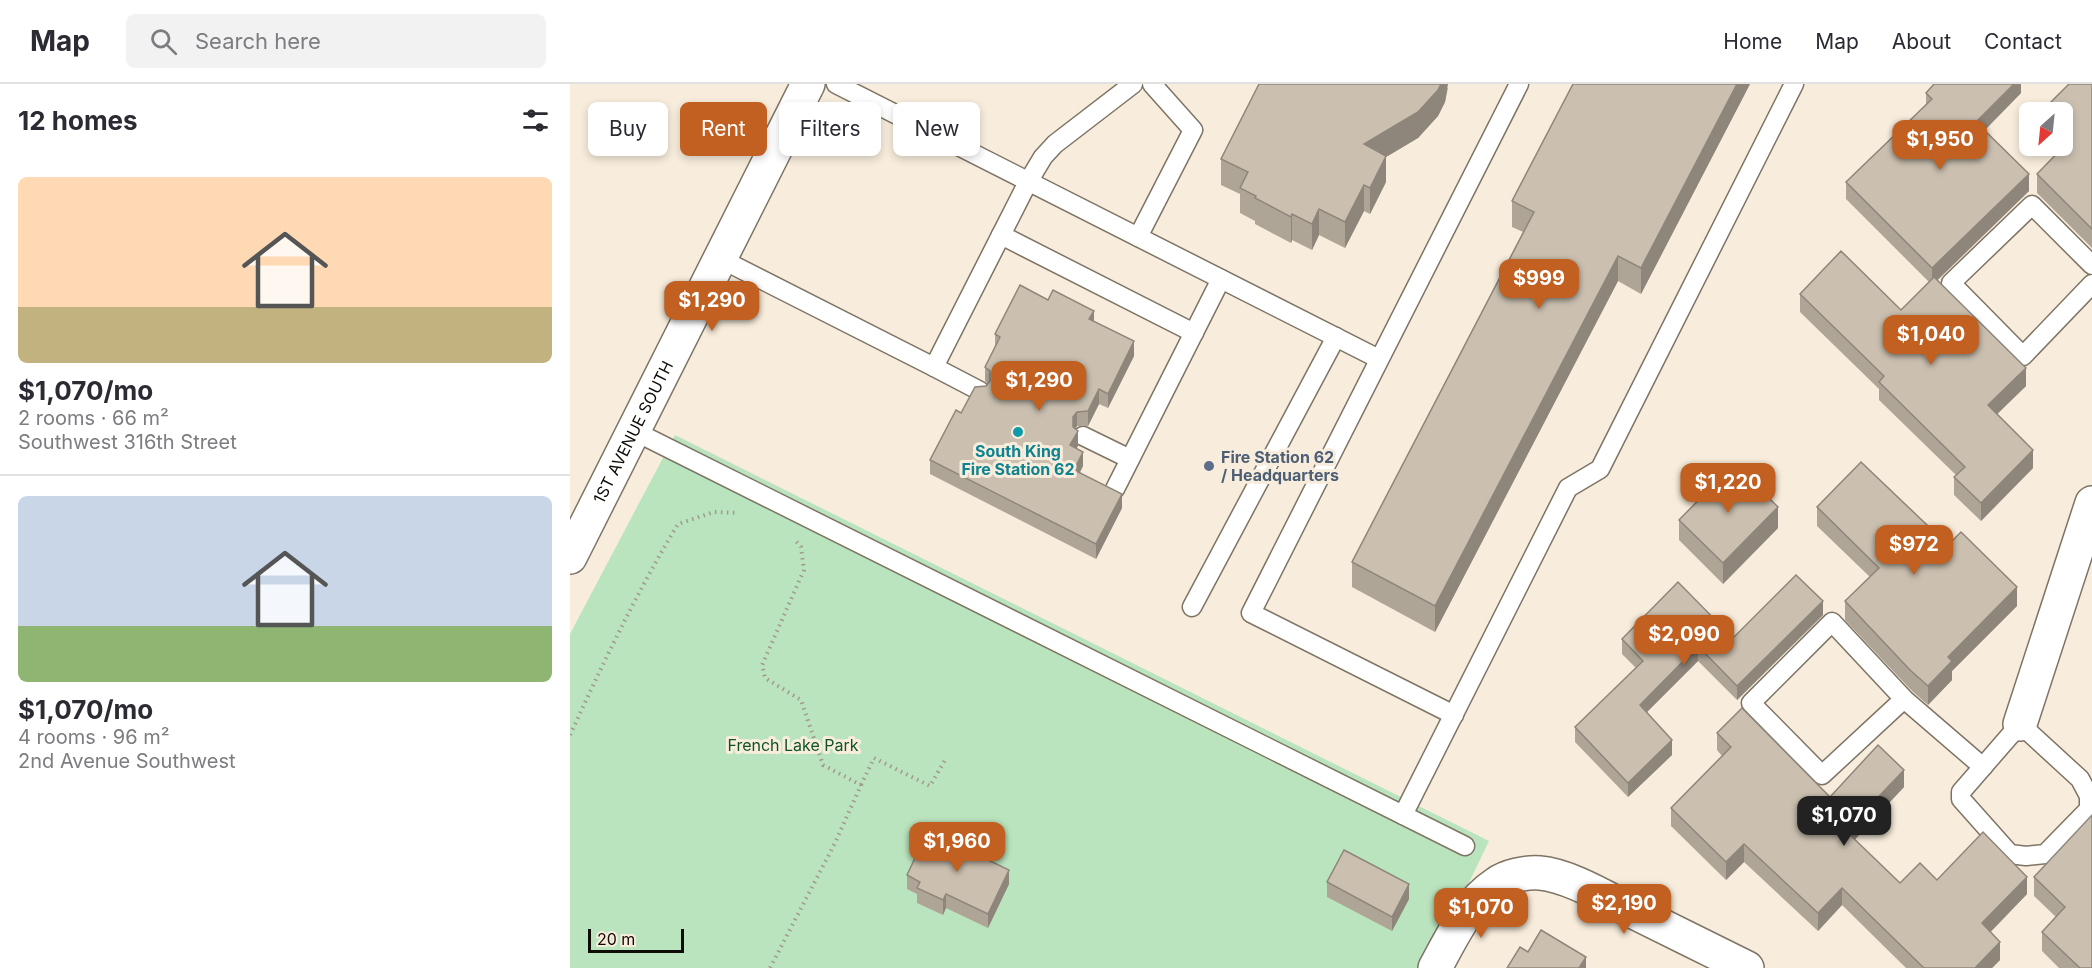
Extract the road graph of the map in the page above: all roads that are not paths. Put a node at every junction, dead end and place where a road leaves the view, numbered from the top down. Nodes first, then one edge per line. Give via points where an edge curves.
1 (808, 84) edge
2 (836, 84) edge
3 (1133, 84) edge
4 (1152, 84) edge
5 (1519, 84) edge
6 (1794, 84) edge
7 (1028, 182) junction
8 (1001, 235) junction
9 (1138, 237) junction
10 (720, 259) junction
11 (2092, 266) edge
12 (1221, 279) junction
13 (2092, 284) edge
14 (1194, 333) junction
15 (1336, 337) junction
16 (1380, 359) junction
17 (934, 368) junction
18 (980, 390) edge
19 (634, 431) junction
20 (1083, 435) dead end
21 (1130, 459) junction
22 (1115, 489) edge
23 (2092, 503) edge
24 (570, 557) edge
25 (1192, 607) dead end
26 (1904, 699) junction
27 (1454, 715) junction
28 (2020, 723) junction
29 (1983, 767) junction
30 (1403, 815) junction
31 (1465, 846) dead end
32 (1435, 968) edge
33 (1747, 968) edge

1 - 10 street, 1ST AVENUE SOUTH
2 - 7 lane
3 - 7 lane via 1055,144
4 - 9 lane via 1193,130
5 - 16 lane
6 - 27 lane via 1600,469 1568,489
7 - 8 lane
7 - 9 lane
8 - 14 lane
8 - 17 lane
9 - 12 lane
10 - 17 lane
10 - 19 street, 1ST AVENUE SOUTH
11 - 13 lane via 2032,205 1951,283 2023,356
12 - 14 lane
12 - 15 lane
14 - 21 lane
15 - 16 lane
15 - 25 lane
16 - 27 lane via 1251,613
17 - 18 lane
19 - 24 street, 1ST AVENUE SOUTH
19 - 30 lane
20 - 21 lane
21 - 22 lane
23 - 28 street
26 - 26 lane via 1822,775 1751,703 1832,622
26 - 29 lane
27 - 30 lane
28 - 29 lane
28 - 29 lane via 2079,779 2089,796 2089,809 2045,854 2010,854 1961,799 1961,792
30 - 31 lane
32 - 33 street via 1474,904 1498,882 1528,873 1554,876 1604,897

